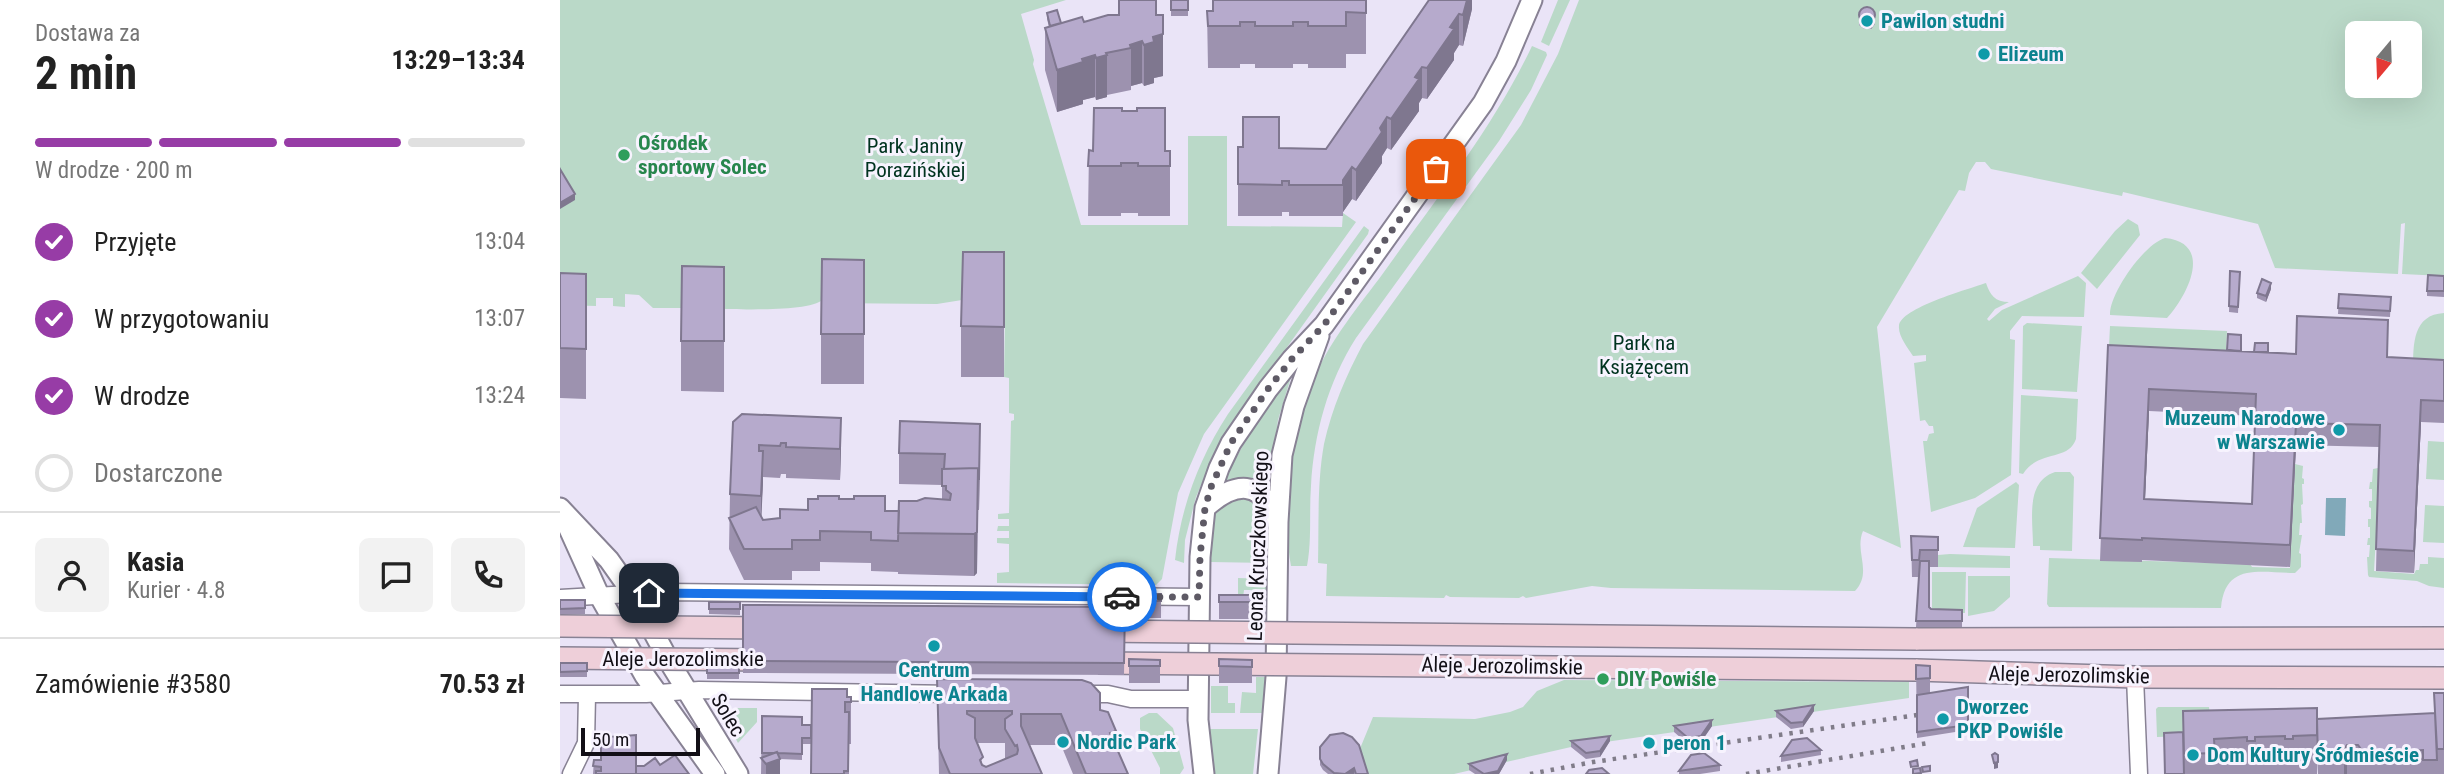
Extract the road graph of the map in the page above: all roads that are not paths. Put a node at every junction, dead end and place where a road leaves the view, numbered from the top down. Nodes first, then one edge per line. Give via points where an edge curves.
1 (1532, 0) edge
2 (1324, 325) junction
3 (1205, 508) junction
4 (560, 509) edge
5 (1278, 522) junction
6 (634, 594) junction
7 (599, 595) junction
8 (1199, 597) junction
9 (560, 598) edge
10 (560, 626) edge
11 (794, 628) edge
12 (1078, 631) edge
13 (2444, 638) edge
14 (560, 658) edge
15 (791, 660) edge
16 (1079, 663) edge
17 (2135, 677) junction
18 (2444, 678) edge
19 (687, 691) junction
20 (657, 693) junction
21 (560, 694) edge
22 (968, 694) edge
23 (1058, 694) edge
24 (587, 695) junction
25 (1198, 699) junction
26 (571, 774) edge
27 (715, 774) edge
28 (738, 774) edge
29 (1204, 774) edge
30 (1268, 774) edge
31 (2139, 774) edge

1 - 2 street, Leona Kruczkowskiego via 1483,103
2 - 3 street, Leona Kruczkowskiego via 1276,379 1231,443
2 - 5 street, Leona Kruczkowskiego via 1287,430
3 - 5 street via 1220,494 1246,489 1270,503
3 - 8 street, Leona Kruczkowskiego
4 - 6 street, Solec
4 - 7 street, Solec
5 - 30 street, Leona Kruczkowskiego via 1276,677
6 - 7 street
6 - 8 street
6 - 19 street, Solec
7 - 9 street
7 - 20 street, Solec
8 - 25 street, Leona Kruczkowskiego
10 - 11 main road, Aleje Jerozolimskie, bridge
12 - 13 main road, Aleje Jerozolimskie, bridge via 1916,639
14 - 15 main road, Aleje Jerozolimskie, bridge
16 - 17 main road, Aleje Jerozolimskie, bridge via 1916,670
17 - 18 main road, Aleje Jerozolimskie
17 - 31 street
19 - 20 street
19 - 22 street
19 - 28 street, Solec
20 - 24 street
20 - 27 street, Solec
21 - 24 street
23 - 25 street
24 - 26 street via 586,743
25 - 29 street, Leona Kruczkowskiego

